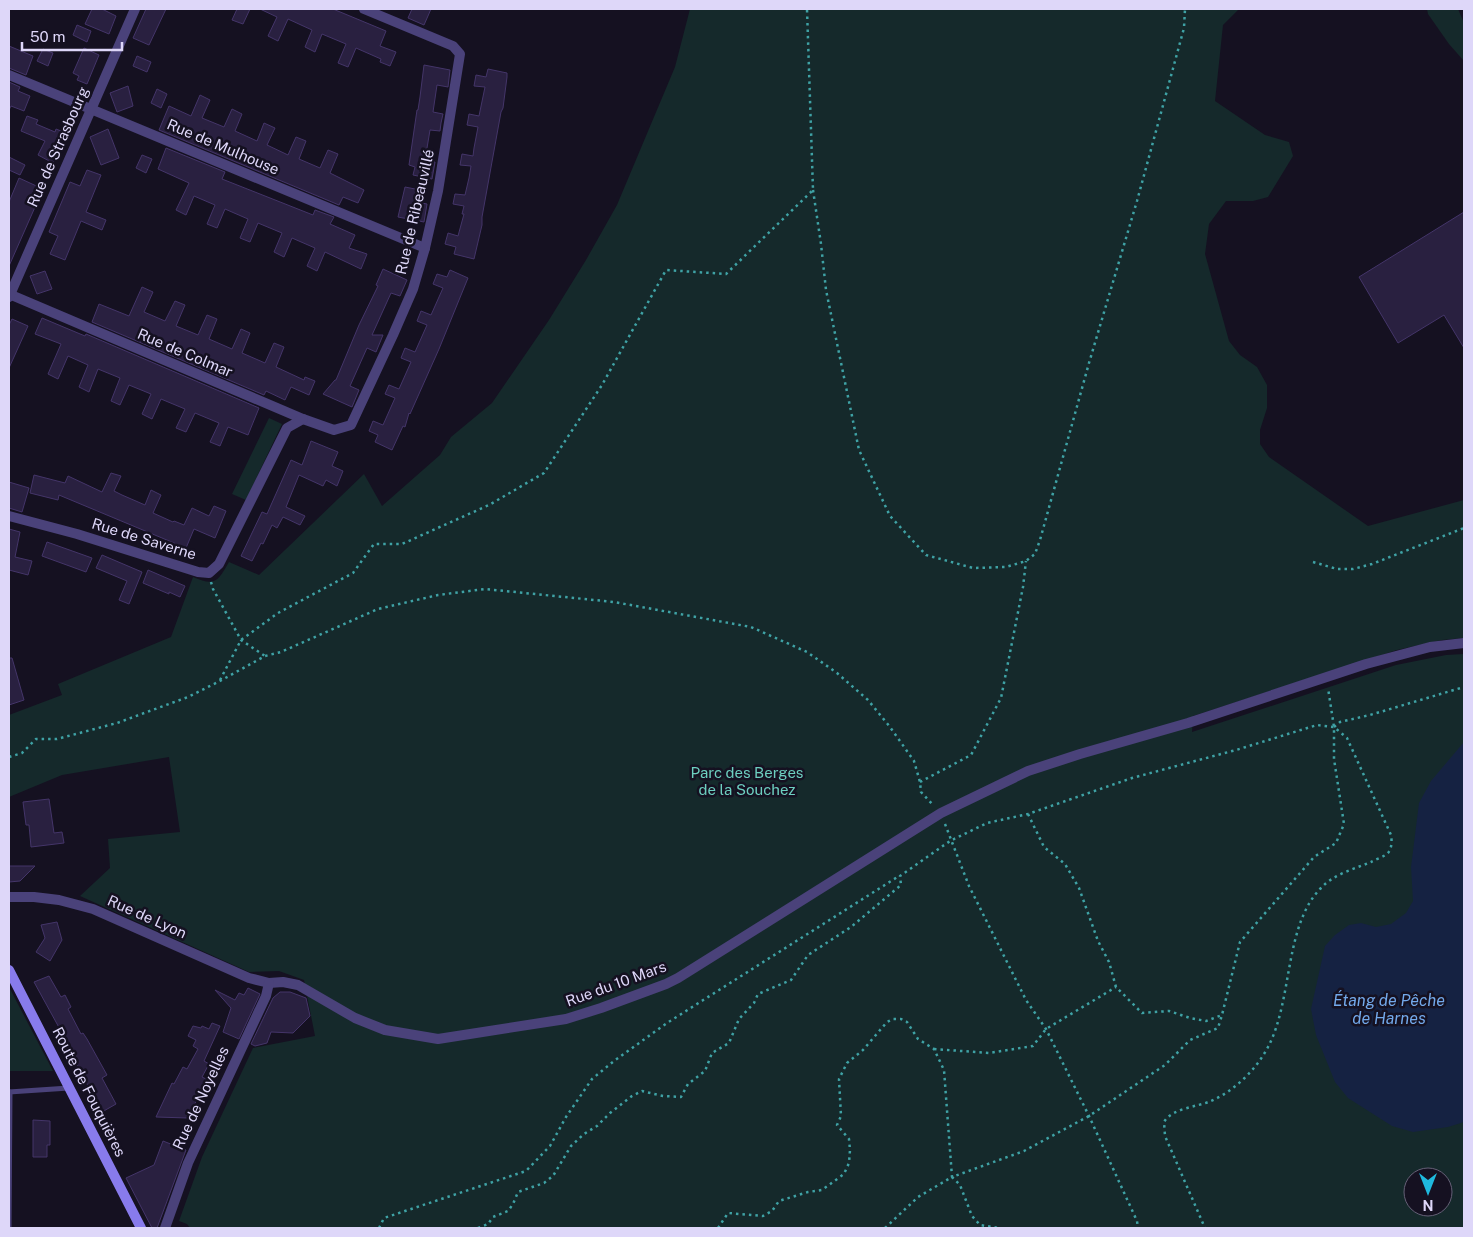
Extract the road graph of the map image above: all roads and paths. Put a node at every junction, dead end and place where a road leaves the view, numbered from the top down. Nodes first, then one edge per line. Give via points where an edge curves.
1 (135, 9) edge
2 (364, 9) edge
3 (807, 9) edge
4 (1185, 9) edge
5 (9, 75) edge
6 (92, 109) junction
7 (813, 190) junction
8 (425, 248) junction
9 (9, 295) edge
10 (303, 419) junction
11 (350, 425) joint
12 (9, 516) edge
13 (1464, 528) edge
14 (1026, 561) junction
15 (1313, 562) dead end
16 (209, 572) junction
17 (241, 640) junction
18 (1464, 643) edge
19 (265, 656) junction
20 (1327, 677) junction
21 (220, 682) junction
22 (1464, 687) edge
23 (1334, 727) junction
24 (9, 757) edge
25 (920, 782) junction
26 (941, 813) junction
27 (1028, 814) junction
28 (950, 841) junction
29 (900, 876) junction
30 (9, 897) edge
31 (9, 970) edge
32 (269, 983) junction
33 (1116, 987) junction
34 (1222, 1015) junction
35 (1046, 1029) junction
36 (934, 1049) junction
37 (70, 1088) junction
38 (9, 1092) edge
39 (1090, 1116) junction
40 (952, 1177) junction
41 (9, 1228) edge
42 (141, 1228) edge
43 (165, 1228) edge
44 (379, 1228) edge
45 (478, 1228) edge
46 (718, 1228) edge
47 (886, 1228) edge
48 (999, 1228) edge
49 (1138, 1228) edge
50 (1205, 1228) edge

1 - 6 street, Rue de Strasbourg
2 - 8 street, Rue de Ribeauvillé via 453,46 460,54 438,191
3 - 7 path
4 - 14 path via 1184,28 1137,201 1088,363 1040,540 1035,554
5 - 6 street, Rue de Mulhouse
6 - 8 street, Rue de Mulhouse
6 - 9 street, Rue de Strasbourg
7 - 14 path via 826,290 844,387 859,450 890,516 926,555 973,568 1006,567
7 - 17 path via 726,274 666,270 602,386 544,472 489,505 402,544 374,544 353,573 278,613
8 - 11 street, Rue de Ribeauvillé via 406,304
9 - 10 street, Rue de Colmar
10 - 11 street, Rue de Colmar via 334,430
10 - 16 street, Rue de Saverne via 287,428 219,564
12 - 16 street, Rue de Saverne via 198,572
13 - 15 path via 1352,569 1337,569
14 - 25 path via 1001,698 971,755
16 - 17 path via 213,589
17 - 19 path
17 - 21 path
18 - 20 street, Rue du 10 Mars via 1430,647
19 - 21 path
19 - 25 path via 378,609 438,595 485,589 614,602 751,627 807,652 868,700 914,761
20 - 23 path
20 - 26 street, Rue du 10 Mars via 1028,771
21 - 24 path via 117,723 57,739 36,739 22,753
22 - 23 path via 1340,722
23 - 27 path via 1297,730 1132,778
23 - 34 path via 1334,758 1344,824 1336,843 1314,856 1240,942
23 - 50 path via 1347,738 1392,835 1391,846 1380,858 1336,876 1310,901 1300,924 1281,1014 1261,1058 1239,1084 1212,1101 1169,1115 1164,1122 1165,1136
25 - 26 path via 921,792
26 - 28 path
26 - 32 street, Rue du 10 Mars via 678,978 566,1019 456,1037 430,1038 385,1030 355,1018 298,985
27 - 28 path via 986,823
27 - 33 path via 1044,847 1065,864 1079,888 1098,941 1110,962
28 - 29 path
28 - 35 path via 1026,1000
29 - 44 path via 614,1060 592,1079 550,1146 526,1171 384,1218
29 - 45 path via 901,885 851,927 808,955 791,980 758,994 739,1019 729,1043 712,1053 704,1071 688,1084 681,1097 642,1091 632,1096 570,1146 553,1176 544,1183 518,1192 508,1211
30 - 32 street, Rue de Lyon via 59,900 93,909 249,978
31 - 37 street, Route de Fouquières
32 - 43 street, Rue de Noyelles via 266,996 188,1163
33 - 34 path via 1142,1013 1170,1011 1206,1021
33 - 35 path
34 - 39 path via 1218,1028 1190,1040 1165,1065
35 - 36 path via 1034,1046 989,1053
35 - 39 path
36 - 40 path via 944,1070
36 - 46 path via 918,1039 907,1022 901,1019 887,1022 847,1063 839,1079 841,1116 837,1125 849,1139 850,1150 844,1174 822,1190 779,1201 772,1212 763,1216 728,1214
37 - 38 lane
37 - 42 street, Route de Fouquières
38 - 41 lane
39 - 40 path via 1024,1151
39 - 49 path
40 - 47 path via 918,1197
40 - 48 path via 960,1185 972,1216 980,1225

